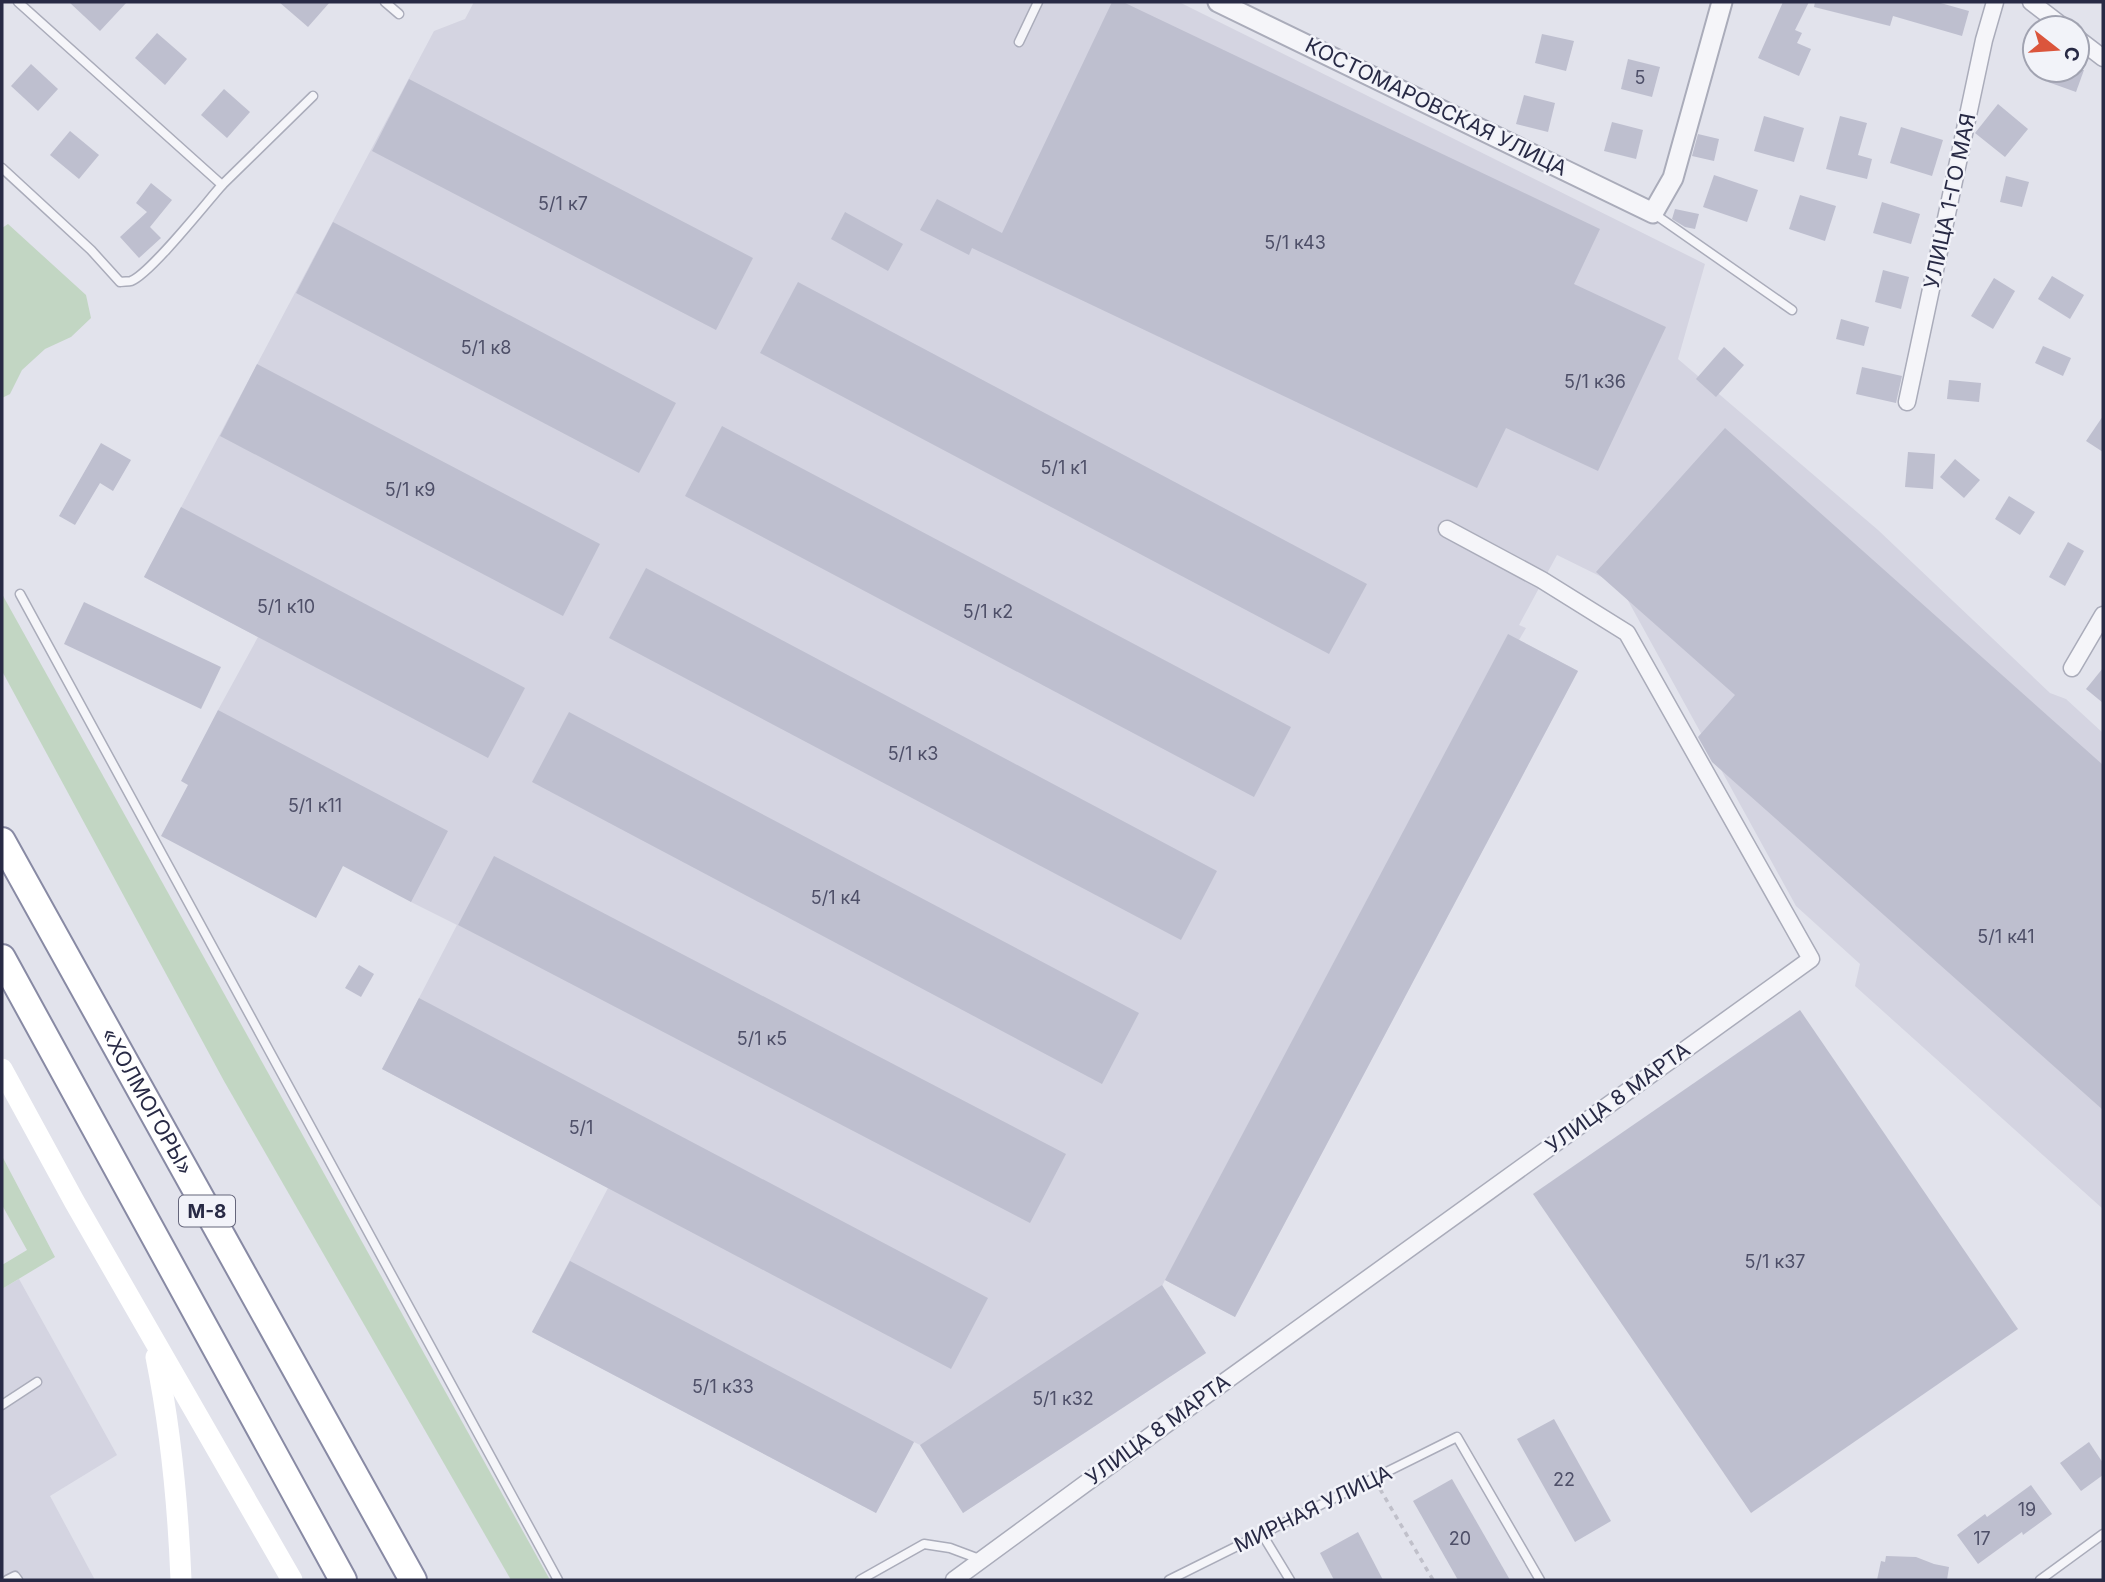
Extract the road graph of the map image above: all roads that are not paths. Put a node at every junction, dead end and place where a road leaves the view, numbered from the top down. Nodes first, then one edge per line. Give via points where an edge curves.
1 (18, 2) edge
2 (385, 2) edge
3 (1038, 2) edge
4 (1218, 2) edge
5 (1722, 2) edge
6 (1995, 2) edge
7 (2031, 2) edge
8 (398, 14) dead end
9 (2047, 14) edge
10 (1019, 42) dead end
11 (313, 96) dead end
12 (2, 168) edge
13 (222, 185) junction
14 (1653, 213) junction
15 (1792, 310) dead end
16 (1907, 402) dead end
17 (1447, 530) dead end
18 (20, 594) dead end
19 (2103, 615) edge
20 (2072, 668) dead end
21 (2, 841) edge
22 (2, 958) edge
23 (2, 1069) edge
24 (153, 1337) junction
25 (37, 1382) dead end
26 (2, 1405) edge
27 (1262, 1534) junction
28 (2103, 1534) edge
29 (982, 1560) junction
30 (7, 1580) edge
31 (18, 1580) edge
32 (181, 1580) edge
33 (292, 1580) edge
34 (343, 1580) edge
35 (413, 1580) edge
36 (558, 1580) edge
37 (860, 1580) edge
38 (954, 1580) edge
39 (1169, 1580) edge
40 (1290, 1580) edge
41 (1540, 1580) edge
42 (2040, 1580) edge

1 - 13 lane
2 - 8 lane
3 - 10 lane
4 - 14 street, КОСТОМАРОВСКАЯ УЛИЦА
5 - 14 street via 1673,178
6 - 16 street, УЛИЦА 1-ГО МАЯ
7 - 9 street
11 - 13 lane
12 - 13 lane via 120,282 132,281 145,269
14 - 15 lane
17 - 29 street, УЛИЦА 8 МАРТА via 1542,580 1627,633 1811,959
18 - 36 lane
19 - 20 street
21 - 35 highway, «ХОЛМОГОРЫ» / М-8
22 - 34 highway, М-8
23 - 24 main road
24 - 32 main road via 168,1415
24 - 33 main road
25 - 26 lane
27 - 39 lane, МИРНАЯ УЛИЦА
27 - 40 lane
27 - 41 lane, МИРНАЯ УЛИЦА via 1457,1437
28 - 42 lane
29 - 37 lane via 950,1548 923,1545
29 - 38 street, УЛИЦА 8 МАРТА
30 - 31 lane via 15,1576

